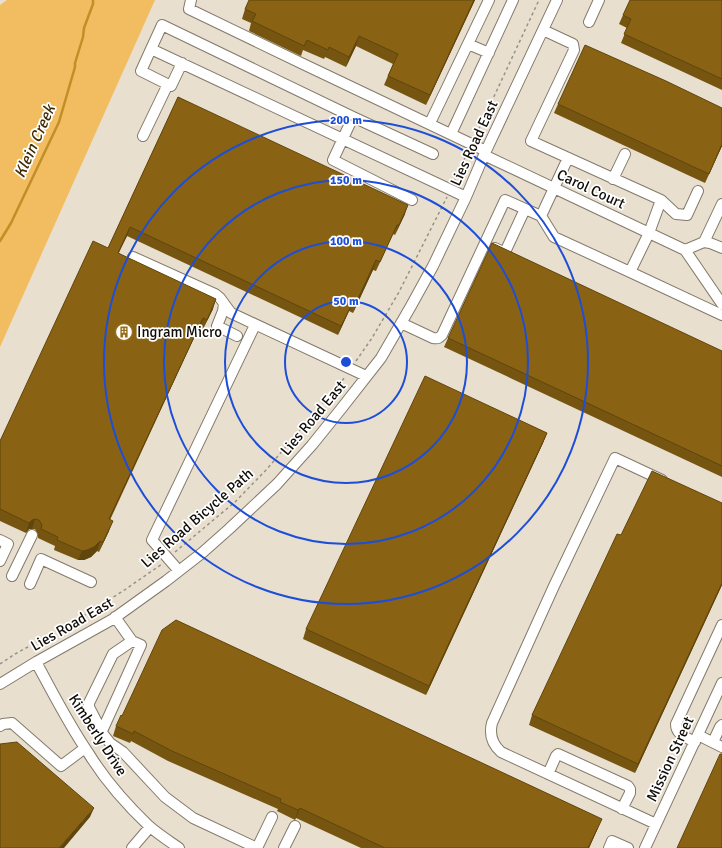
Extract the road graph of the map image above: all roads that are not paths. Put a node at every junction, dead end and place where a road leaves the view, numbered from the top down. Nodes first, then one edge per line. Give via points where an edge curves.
1 (191, 0) edge
2 (489, 0) edge
3 (513, 0) edge
4 (557, 0) edge
5 (599, 0) edge
6 (589, 22) dead end
7 (543, 30) junction
8 (468, 44) junction
9 (573, 44) junction
10 (151, 48) junction
11 (587, 50) edge
12 (489, 53) junction
13 (182, 63) junction
14 (168, 84) junction
15 (353, 117) junction
16 (430, 123) junction
17 (451, 134) junction
18 (143, 136) dead end
19 (342, 138) junction
20 (485, 153) junction
21 (432, 154) dead end
22 (625, 154) dead end
23 (568, 158) junction
24 (613, 178) junction
25 (554, 188) junction
26 (698, 191) dead end
27 (466, 197) junction
28 (412, 200) dead end
29 (661, 200) junction
30 (722, 204) edge
31 (525, 209) junction
32 (541, 216) junction
33 (649, 233) junction
34 (704, 242) junction
35 (484, 243) junction
36 (722, 248) edge
37 (685, 250) junction
38 (133, 257) dead end
39 (630, 272) junction
40 (224, 304) junction
41 (722, 304) edge
42 (722, 315) edge
43 (401, 323) junction
44 (255, 325) junction
45 (237, 336) dead end
46 (366, 376) junction
47 (672, 484) edge
48 (32, 535) dead end
49 (0, 540) edge
50 (0, 561) edge
51 (179, 571) junction
52 (12, 576) dead end
53 (91, 582) dead end
54 (30, 584) dead end
55 (115, 617) junction
56 (722, 625) edge
57 (132, 641) junction
58 (36, 662) junction
59 (722, 683) edge
60 (0, 684) edge
61 (722, 725) edge
62 (0, 726) edge
63 (102, 731) junction
64 (696, 739) junction
65 (717, 745) edge
66 (85, 748) junction
67 (548, 774) junction
68 (622, 809) junction
69 (272, 817) dead end
70 (656, 824) junction
71 (295, 826) dead end
72 (150, 827) junction
73 (132, 848) edge
74 (179, 848) edge
75 (257, 848) edge
76 (284, 848) edge
77 (609, 848) edge
78 (628, 848) edge
79 (645, 848) edge

1 - 16 street, Carol Court via 189,8
2 - 8 street
3 - 12 street
4 - 7 street, Lies Road East
5 - 6 street
7 - 9 street
7 - 20 street, Lies Road East
8 - 12 street
8 - 16 street
9 - 11 street
9 - 23 street via 574,50 531,142
10 - 13 street
10 - 14 street via 141,71
10 - 15 street via 162,25
12 - 17 street
13 - 14 street via 171,86
13 - 19 street
14 - 18 street
15 - 19 street
15 - 21 street
16 - 17 street, Carol Court
17 - 20 street, Carol Court
19 - 27 street
19 - 28 street via 333,160
20 - 25 street, Carol Court
20 - 27 street, Lies Road East
22 - 24 street
23 - 24 street
23 - 25 street
24 - 29 street
25 - 32 street
25 - 33 street, Carol Court
26 - 29 street via 687,215 676,214
27 - 43 street, Lies Road East via 433,266
29 - 33 street
30 - 34 street
31 - 32 street
31 - 35 street via 505,200
31 - 35 street via 506,250 503,252
32 - 39 street via 554,237
33 - 37 street, Carol Court
33 - 39 street
34 - 36 street
34 - 37 street
35 - 43 street via 439,338 433,338
37 - 41 street
38 - 40 street via 215,294
39 - 42 street
40 - 44 street via 230,313
40 - 45 street via 217,326
43 - 46 street, Lies Road East
44 - 46 street
44 - 51 street via 152,540
46 - 51 street, Lies Road East via 312,445 277,484 229,530
47 - 67 street via 615,458 492,723 492,742 495,747
48 - 52 street
49 - 50 street via 8,544
51 - 55 street, Lies Road East
53 - 54 street via 41,559
55 - 57 street
55 - 58 street, Lies Road East
56 - 64 street via 676,724 678,732
57 - 63 street via 141,645
57 - 63 street via 113,654 89,703
58 - 60 street, Lies Road East
58 - 66 street, Kimberly Drive
59 - 64 street, Mission Street
61 - 65 street
62 - 66 street via 12,723 61,766
63 - 75 street via 110,743 123,752 165,797 193,818
64 - 65 street
64 - 70 street, Mission Street
66 - 72 street, Kimberly Drive via 115,789
67 - 68 street
67 - 68 street via 558,754 628,786 630,793
68 - 70 street
69 - 75 street
70 - 79 street, Mission Street
71 - 76 street
72 - 73 street
72 - 74 street, Kimberly Drive
77 - 78 street via 612,841

